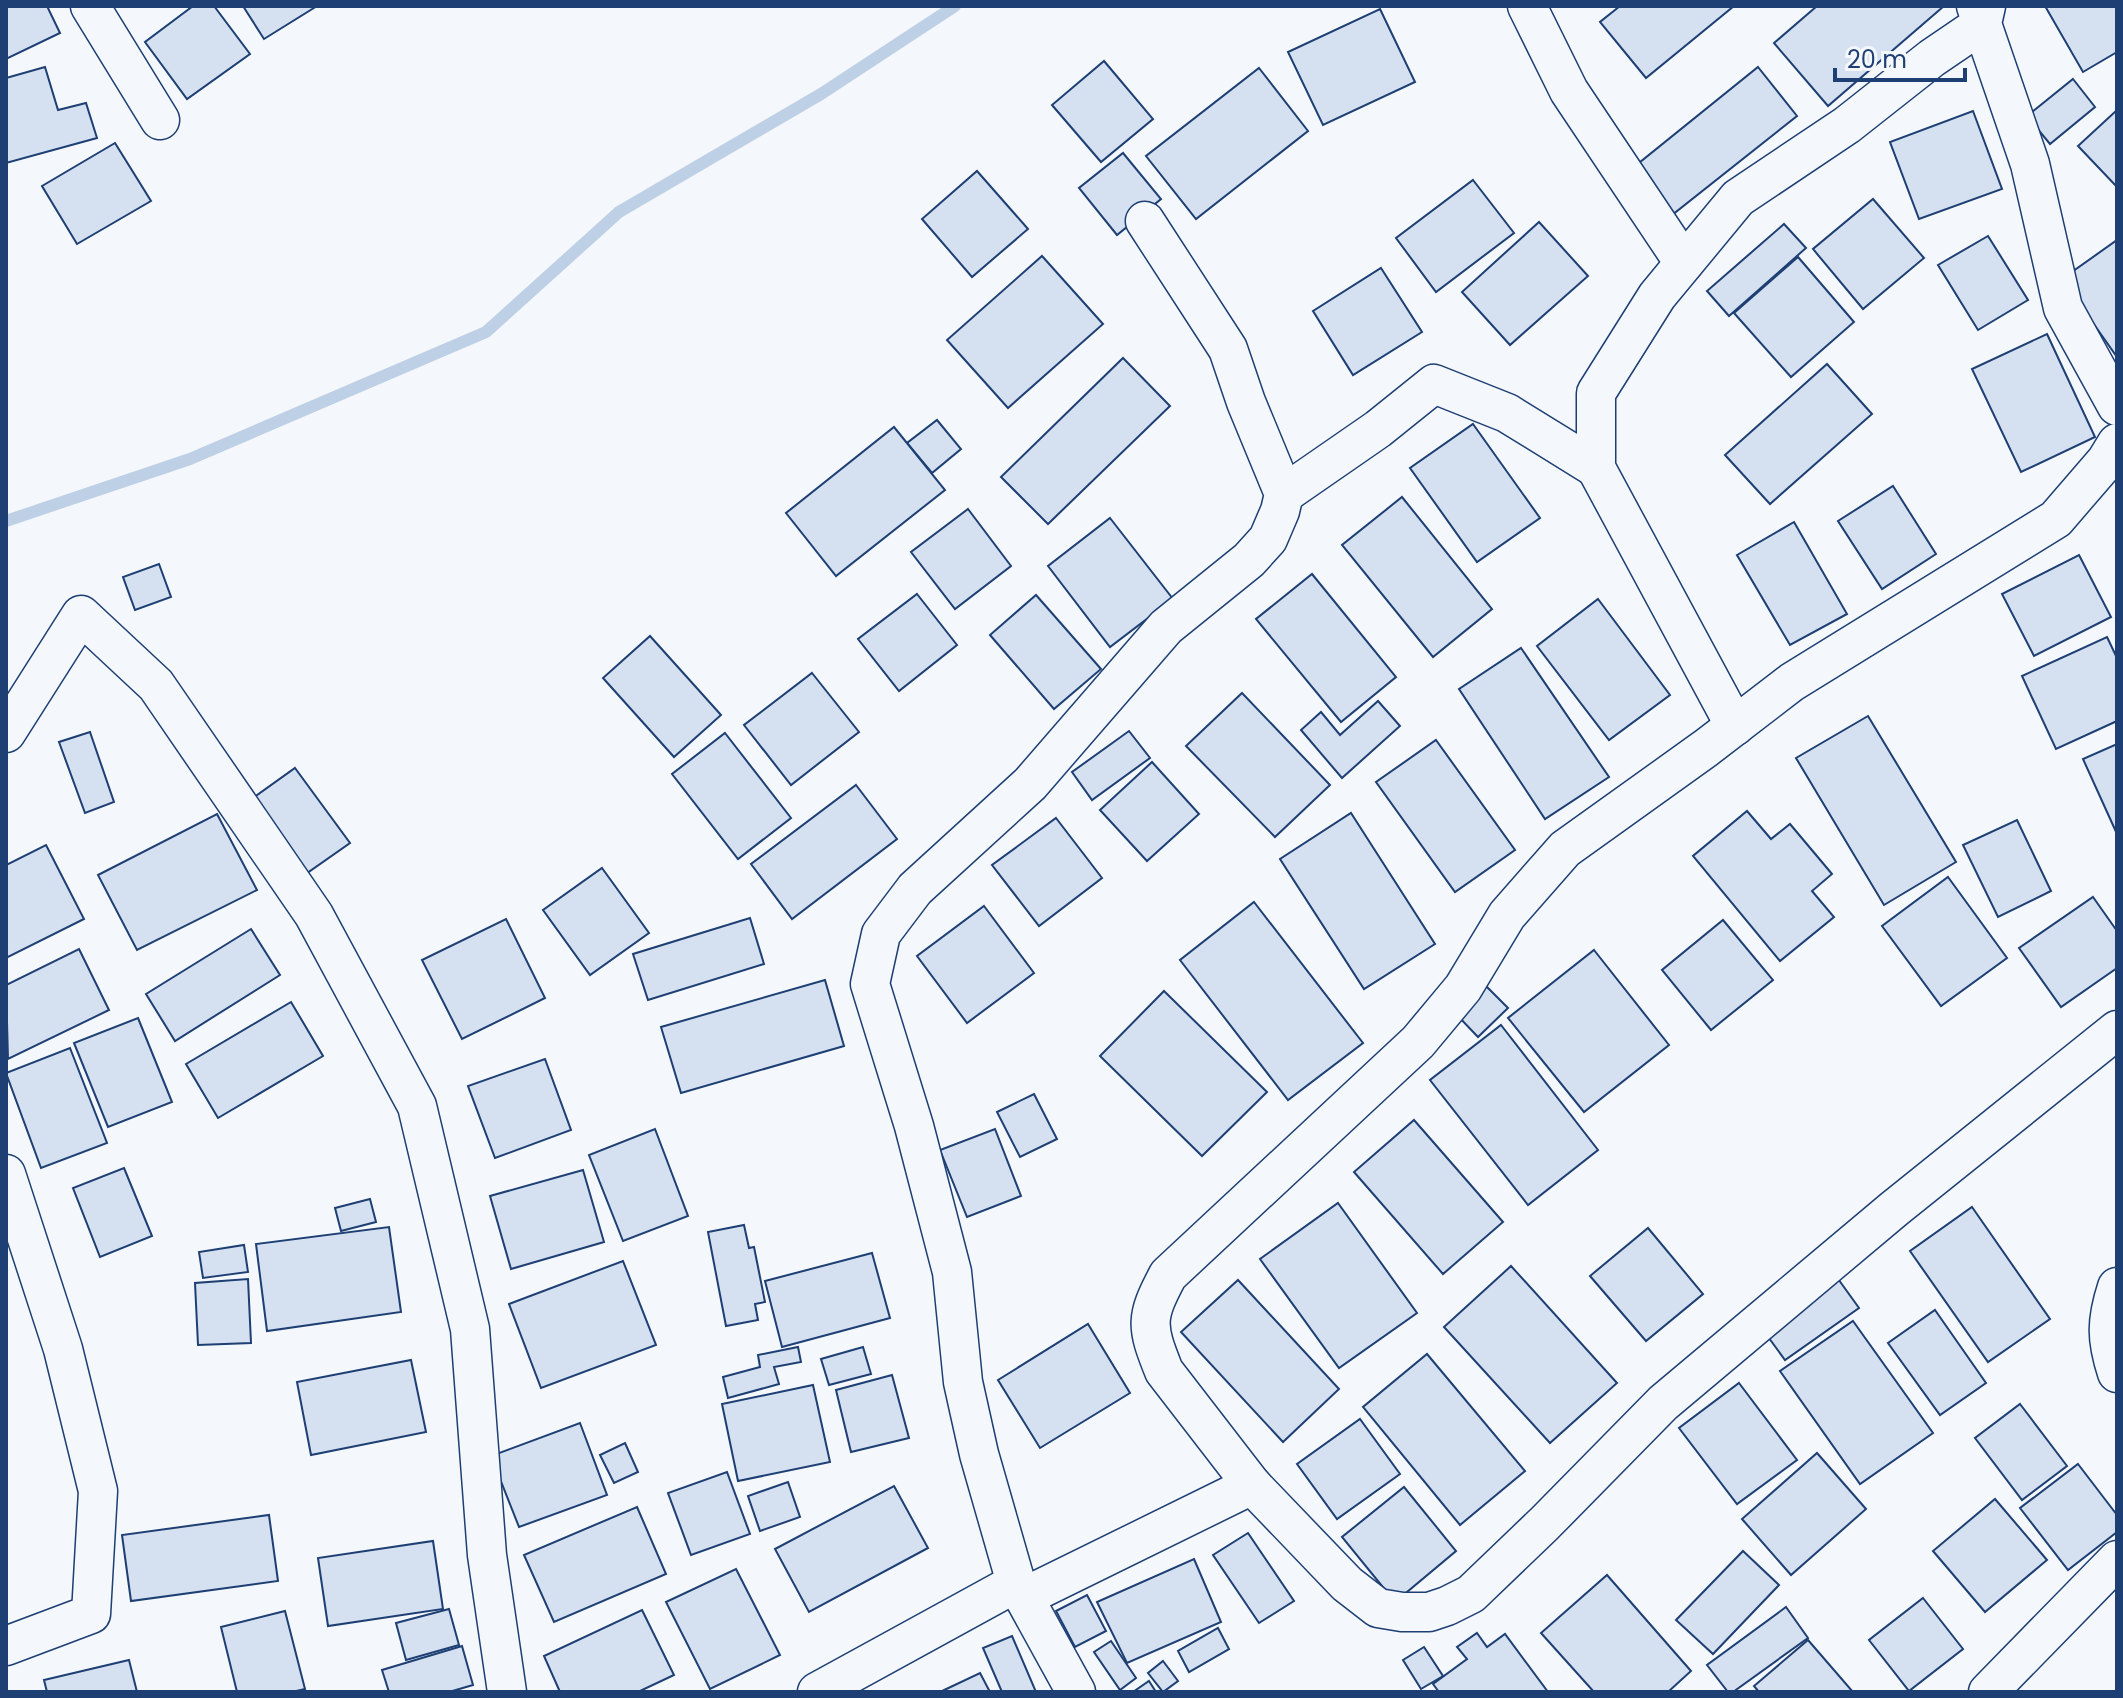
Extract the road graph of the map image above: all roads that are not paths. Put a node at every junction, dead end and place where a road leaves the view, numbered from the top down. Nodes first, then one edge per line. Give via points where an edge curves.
1 (90, 6) edge
2 (1527, 6) edge
3 (1981, 12) edge
4 (160, 120) dead end
5 (1145, 221) dead end
6 (1684, 263) junction
7 (2117, 406) edge
8 (2117, 443) edge
9 (1596, 468) junction
10 (1284, 494) junction
11 (1735, 726) junction
12 (6, 733) edge
13 (2117, 1030) edge
14 (6, 1174) edge
15 (2117, 1287) edge
16 (2117, 1373) edge
17 (1252, 1485) junction
18 (2117, 1560) edge
19 (1020, 1590) junction
20 (6, 1646) edge
21 (507, 1692) edge
22 (817, 1692) edge
23 (1076, 1692) edge
24 (1988, 1692) edge

1 - 4 street
2 - 6 street via 1569,91
3 - 6 street via 1847,125 1738,198
3 - 7 street via 2030,164 2063,308
5 - 10 street via 1228,349
6 - 9 street via 1596,393
8 - 11 street via 2056,519 1792,682
9 - 10 street via 1507,413 1434,384
9 - 11 street
10 - 19 street via 1268,539 1249,560 1166,627 1030,784 915,889 881,934 870,984 952,1272 963,1382
11 - 17 street via 1565,849 1507,915 1463,988 1418,1042 1168,1275 1149,1322 1164,1371
12 - 21 street via 81,615 156,685 314,915 417,1106 470,1329 487,1555
13 - 17 street via 1663,1403 1471,1594 1429,1612 1378,1608 1347,1584
14 - 20 street via 63,1349 98,1491 91,1614
15 - 16 street via 2107,1343
17 - 19 street
18 - 24 street
19 - 22 street
19 - 23 street

